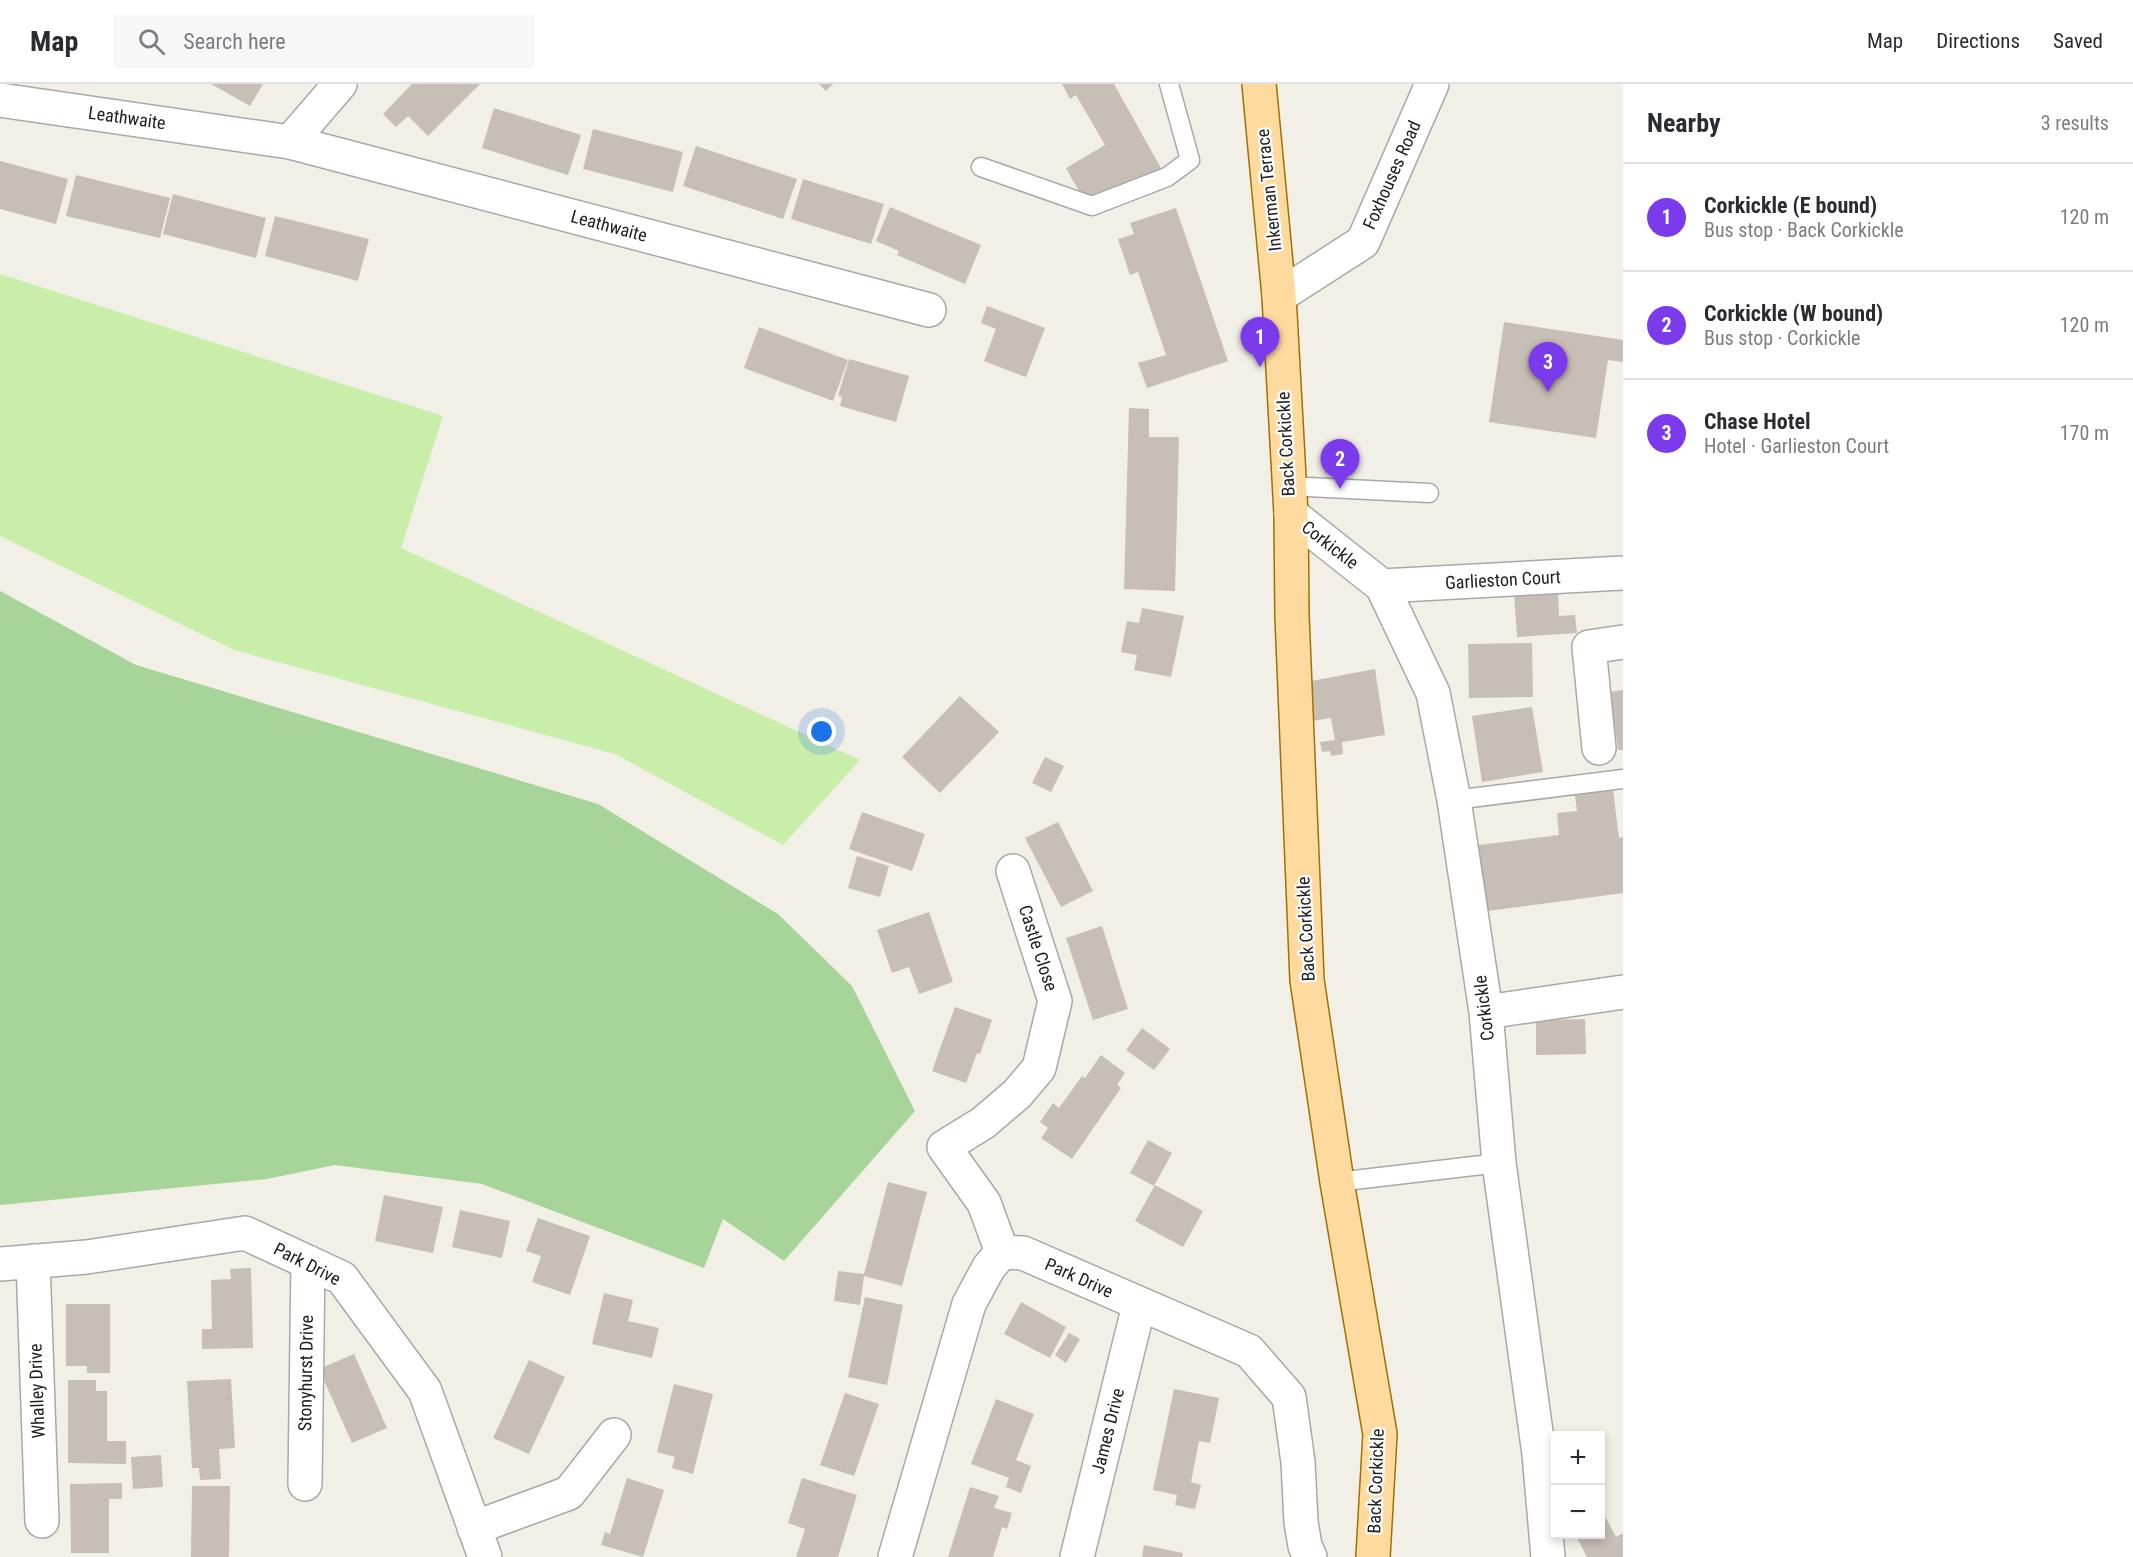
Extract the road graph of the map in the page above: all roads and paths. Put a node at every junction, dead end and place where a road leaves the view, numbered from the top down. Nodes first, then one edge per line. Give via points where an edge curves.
1 (4, 84) edge
2 (340, 84) edge
3 (1169, 84) edge
4 (1259, 84) edge
5 (1432, 84) edge
6 (0, 95) edge
7 (0, 100) edge
8 (290, 142) junction
9 (981, 167) dead end
10 (1279, 296) junction
11 (929, 310) dead end
12 (1429, 493) dead end
13 (1289, 500) junction
14 (1623, 573) edge
15 (1382, 586) junction
16 (1623, 642) edge
17 (1599, 748) dead end
18 (1623, 779) edge
19 (1454, 800) junction
20 (1013, 871) dead end
21 (1623, 992) edge
22 (1486, 1012) junction
23 (1499, 1163) junction
24 (1337, 1182) junction
25 (1002, 1252) junction
26 (33, 1261) junction
27 (308, 1263) junction
28 (0, 1264) edge
29 (1139, 1305) junction
30 (614, 1435) dead end
31 (305, 1484) dead end
32 (42, 1521) dead end
33 (479, 1543) edge
34 (896, 1557) edge
35 (1077, 1557) edge
36 (1310, 1557) edge
37 (1373, 1557) edge
38 (1548, 1557) edge

1 - 6 street
2 - 8 street
3 - 9 lane via 1190,160 1167,177 1092,206
4 - 10 main road, Inkerman Terrace
5 - 10 street, Foxhouses Road via 1363,242
7 - 8 street, Leathwaite
8 - 11 street, Leathwaite
10 - 13 main road, Back Corkickle
12 - 13 lane
13 - 15 street, Corkickle
13 - 24 main road, Back Corkickle via 1307,980
14 - 15 street, Garlieston Court
15 - 19 street, Corkickle via 1434,693
16 - 17 street via 1589,647
18 - 19 lane
19 - 22 street, Corkickle
20 - 25 street, Castle Close via 1055,1001 1039,1068 1017,1094 983,1123 944,1147 984,1203
21 - 22 street
22 - 23 street, Corkickle
23 - 24 lane
23 - 38 street, Corkickle via 1539,1454
24 - 37 main road, Back Corkickle via 1380,1434
25 - 29 street, Park Drive via 1023,1253
25 - 34 street via 969,1304
26 - 27 street, Park Drive via 87,1257 245,1233
26 - 28 street, Park Drive
26 - 32 street, Whalley Drive
27 - 31 street, Stonyhurst Drive
27 - 33 street, Park Drive via 342,1278 425,1391
29 - 35 street, James Drive
29 - 36 street, Park Drive via 1249,1352 1289,1397 1301,1522
30 - 33 street via 569,1493

